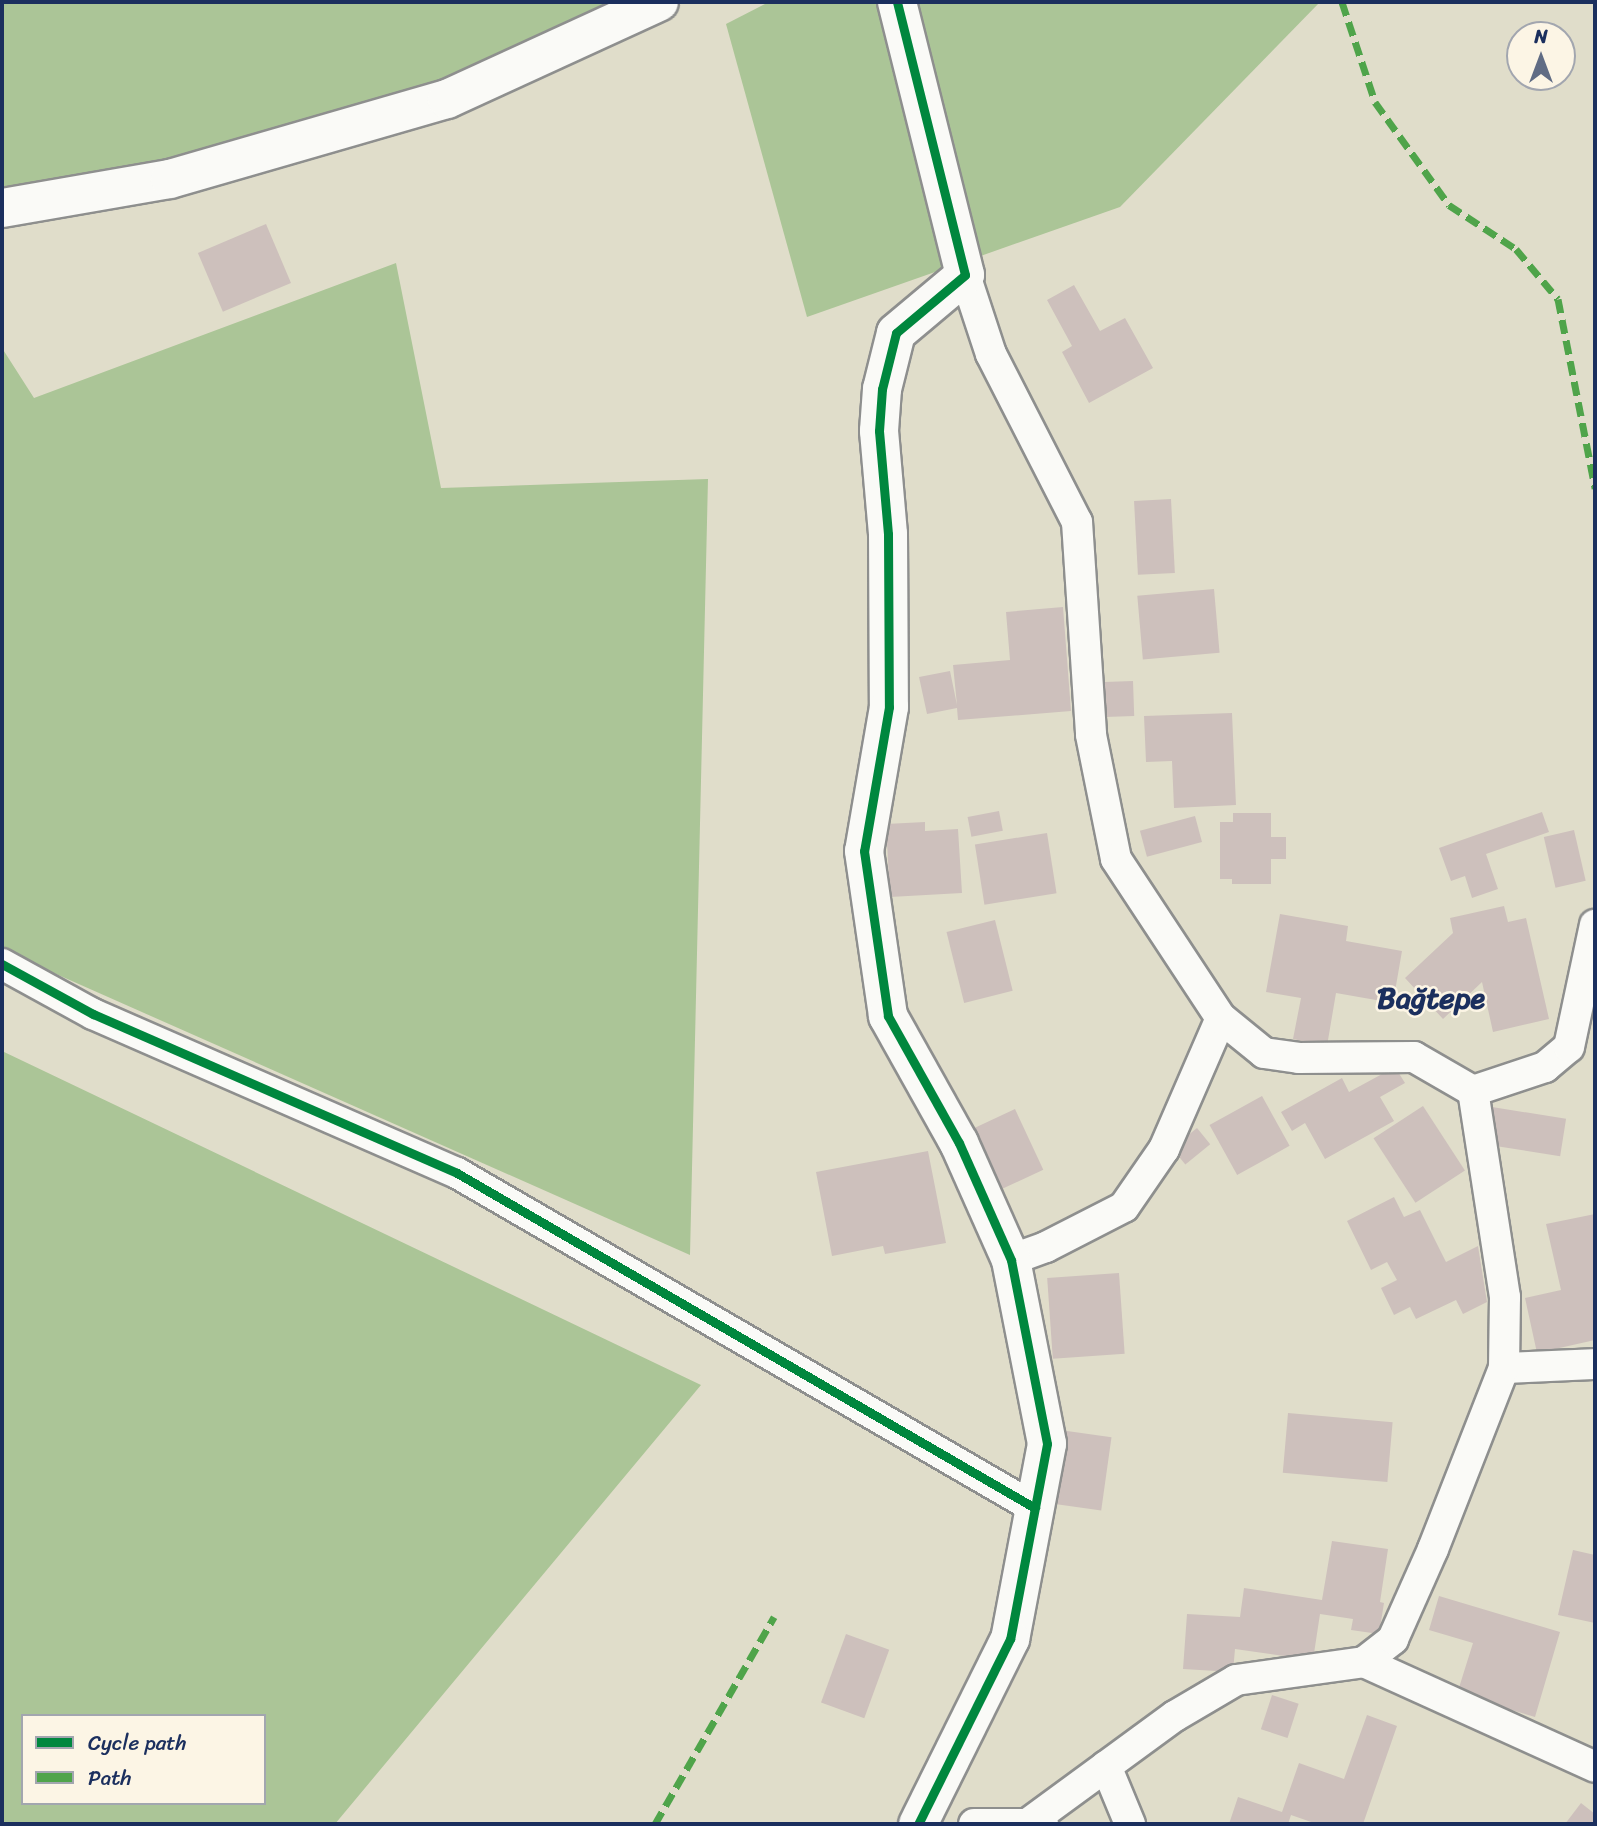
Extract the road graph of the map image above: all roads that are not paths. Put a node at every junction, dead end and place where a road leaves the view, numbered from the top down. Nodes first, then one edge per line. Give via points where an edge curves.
1 (659, 2) edge
2 (897, 2) edge
3 (2, 208) edge
4 (965, 275) junction
5 (1595, 925) edge
6 (2, 964) edge
7 (1221, 1018) junction
8 (1473, 1091) junction
9 (1010, 1260) junction
10 (1595, 1364) edge
11 (1504, 1368) junction
12 (1035, 1508) junction
13 (1364, 1662) junction
14 (1106, 1766) junction
15 (1595, 1767) edge
16 (1036, 1823) edge
17 (918, 1824) edge
18 (974, 1824) edge
19 (1130, 1824) edge

1 - 3 street via 447,99 170,179
2 - 4 street
4 - 7 street via 991,354 1077,522 1091,736 1116,859
4 - 9 street via 896,333 881,389 889,707 864,852 888,1016 959,1143
5 - 8 street via 1569,1047 1545,1067
6 - 12 street via 93,1014 457,1174
7 - 8 street via 1264,1053 1299,1058 1414,1057
7 - 9 street via 1164,1149 1124,1207
8 - 11 street via 1505,1297
9 - 12 street via 1047,1444
10 - 11 street
11 - 13 street via 1393,1639
12 - 17 street via 1010,1639
13 - 14 street via 1236,1680 1175,1716
13 - 15 street
14 - 16 street
14 - 19 street
16 - 18 street

